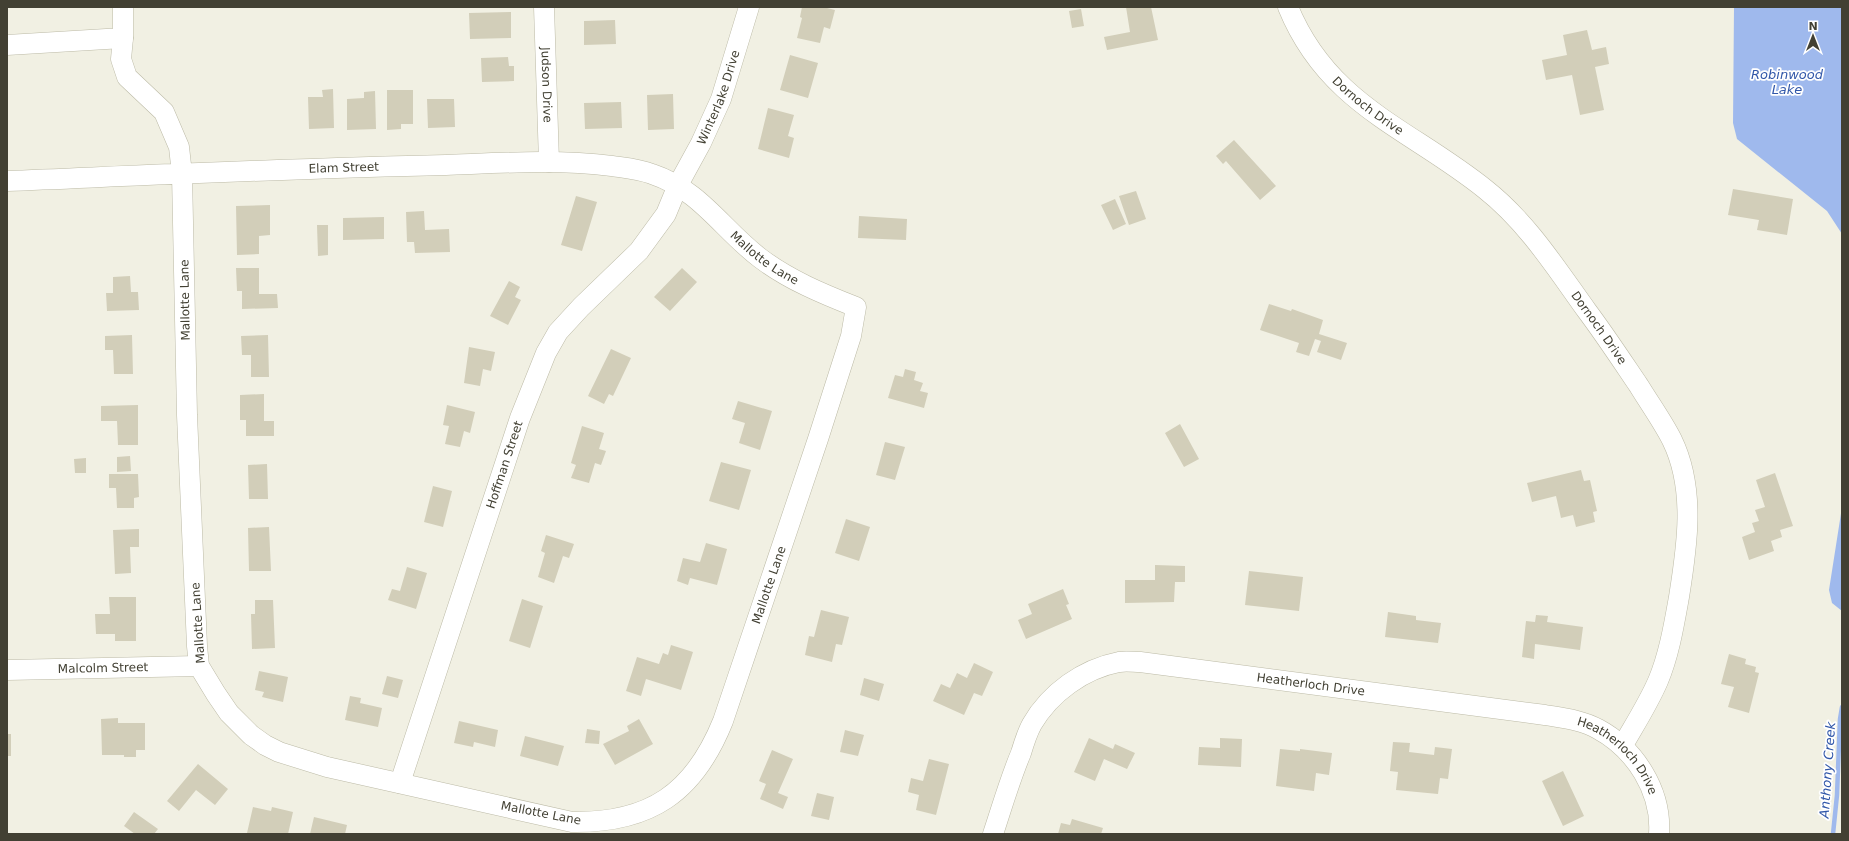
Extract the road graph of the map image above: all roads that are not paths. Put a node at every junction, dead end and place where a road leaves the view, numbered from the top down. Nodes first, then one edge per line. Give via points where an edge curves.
1 (123, 7) edge
2 (544, 7) edge
3 (749, 7) edge
4 (1288, 7) edge
5 (123, 38) junction
6 (7, 45) edge
7 (549, 162) junction
8 (182, 174) junction
9 (7, 181) edge
10 (678, 185) junction
11 (199, 666) junction
12 (7, 670) edge
13 (1623, 745) junction
14 (400, 783) junction
15 (993, 834) edge
16 (1659, 834) edge

1 - 5 street, Mallotte Lane
2 - 7 street, Judson Drive
3 - 10 street, Winterlake Drive via 721,99 701,144
4 - 13 street, Dornoch Drive via 1314,56 1344,89 1378,117 1471,178 1521,222 1601,329 1673,441 1684,484 1688,528 1676,617 1666,660 1658,680
5 - 6 street
5 - 8 street, Mallotte Lane via 121,59 127,77 164,112 180,147
7 - 8 street, Elam Street
7 - 10 street, Elam Street via 585,162 638,169
8 - 9 street, Elam Street
8 - 11 street, Mallotte Lane via 188,415
10 - 14 street, Hoffman Street via 666,214 639,251 563,327 544,359 520,418
10 - 14 street, Mallotte Lane via 706,206 760,258 822,294 856,308 851,336 818,439 714,743 695,773 670,797 640,812 597,822 572,822
11 - 12 street, Malcolm Street
11 - 14 street, Mallotte Lane via 229,713 265,745 301,760
13 - 15 street, Heatherloch Drive via 1598,729 1574,720 1545,714 1165,664 1120,662 1077,678 1043,708 1031,726
13 - 16 street, Heatherloch Drive via 1641,769 1650,787 1656,806

